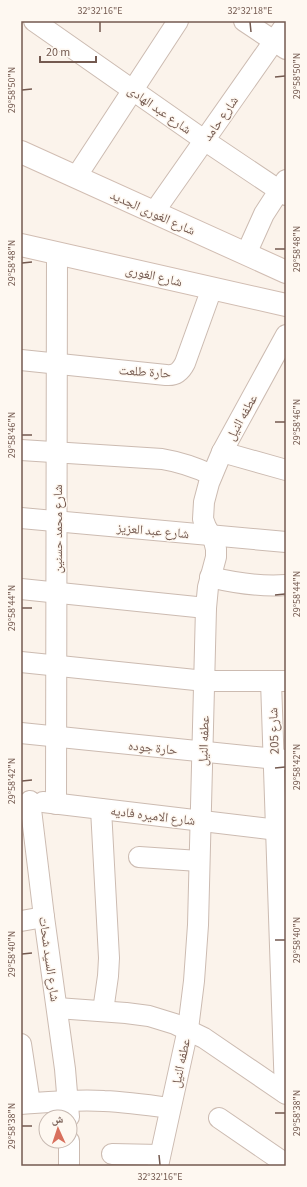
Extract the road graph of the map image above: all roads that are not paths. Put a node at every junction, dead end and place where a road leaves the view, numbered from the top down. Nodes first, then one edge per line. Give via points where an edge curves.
1 (34, 21) edge
2 (178, 21) edge
3 (244, 21) edge
4 (286, 24) edge
5 (57, 27) edge
6 (280, 45) edge
7 (133, 90) junction
8 (204, 140) junction
9 (21, 152) edge
10 (76, 177) junction
11 (284, 189) edge
12 (154, 212) junction
13 (21, 245) edge
14 (57, 253) junction
15 (246, 254) junction
16 (286, 272) edge
17 (212, 288) junction
18 (286, 305) edge
19 (286, 335) edge
20 (21, 360) edge
21 (56, 363) junction
22 (21, 450) edge
23 (56, 452) junction
24 (222, 452) junction
25 (286, 470) edge
26 (212, 475) junction
27 (21, 518) edge
28 (57, 522) junction
29 (210, 535) junction
30 (286, 542) edge
31 (210, 577) junction
32 (286, 585) edge
33 (21, 589) edge
34 (56, 592) junction
35 (206, 608) junction
36 (21, 662) edge
37 (56, 665) junction
38 (205, 681) junction
39 (279, 681) edge
40 (21, 733) edge
41 (56, 737) junction
42 (203, 752) junction
43 (280, 759) edge
44 (26, 800) edge
45 (56, 804) junction
46 (101, 809) junction
47 (201, 821) junction
48 (281, 830) edge
49 (139, 857) dead end
50 (200, 862) junction
51 (44, 918) junction
52 (282, 921) edge
53 (21, 922) edge
54 (58, 1008) junction
55 (102, 1011) junction
56 (188, 1029) junction
57 (21, 1044) edge
58 (285, 1094) edge
59 (25, 1104) edge
60 (170, 1108) junction
61 (68, 1109) edge
62 (219, 1118) dead end
63 (69, 1149) edge
64 (112, 1154) dead end
65 (159, 1161) edge
66 (286, 1164) edge
67 (70, 1166) edge

1 - 5 street, شارع عبد الهادى
2 - 7 street
3 - 6 street
4 - 6 street, شارع حامد
5 - 7 street, شارع عبد الهادى
6 - 8 street, شارع حامد
7 - 8 street, شارع عبد الهادى
7 - 10 street
8 - 11 street, شارع عبد الهادى
8 - 12 street, شارع حامد
9 - 10 street, شارع الغورى الجديد
10 - 12 street, شارع الغورى الجديد
11 - 15 street via 257,227
12 - 15 street, شارع الغورى الجديد
13 - 14 street, شارع الغورى
14 - 17 street, شارع الغورى
14 - 21 street, شارع محمد حسنين
15 - 16 street, شارع الغورى الجديد
17 - 18 street, شارع الغورى
17 - 21 street, حارة طلعت via 185,363 176,374
19 - 24 street, عطفه النيل
20 - 21 street, حارة طلعت
21 - 23 street, شارع محمد حسنين
22 - 23 street
23 - 26 street via 162,459 196,467
23 - 28 street, شارع محمد حسنين
24 - 25 street
24 - 26 street, عطفه النيل
26 - 29 street, عطفه النيل via 203,512
27 - 28 street, شارع عبد العزيز
28 - 29 street, شارع عبد العزيز
28 - 34 street, شارع محمد حسنين
29 - 30 street, شارع عبد العزيز
29 - 31 street, عطفه النيل via 216,553
31 - 32 street via 252,585
31 - 35 street, عطفه النيل
33 - 34 street
34 - 35 street
34 - 37 street, شارع محمد حسنين
35 - 38 street, عطفه النيل
36 - 37 street
37 - 38 street
37 - 41 street, شارع محمد حسنين
38 - 39 street
38 - 42 street, عطفه النيل
39 - 43 street, شارع 205
40 - 41 street, حارة جوده
41 - 42 street, حارة جوده
41 - 45 street, شارع محمد حسنين
42 - 43 street, حارة جوده
42 - 47 street, عطفه النيل
43 - 48 street, شارع 205
44 - 45 street, شارع الاميره فاديه
44 - 51 street, شارع السيد شحات
45 - 46 street, شارع الاميره فاديه
46 - 47 street, شارع الاميره فاديه
46 - 55 street via 109,958
47 - 48 street, شارع الاميره فاديه
47 - 50 street, عطفه النيل
48 - 52 street, شارع 205
49 - 50 street
50 - 56 street, عطفه النيل via 196,953
51 - 53 street
51 - 54 street, شارع السيد شحات
52 - 58 street, شارع 205
54 - 55 street
54 - 61 street, شارع السيد شحات
55 - 56 street via 149,1016
56 - 58 street
56 - 60 street, عطفه النيل
57 - 59 street
59 - 61 street
60 - 61 street via 102,1101
60 - 65 street, عطفه النيل
62 - 66 street
63 - 67 street
64 - 65 street

